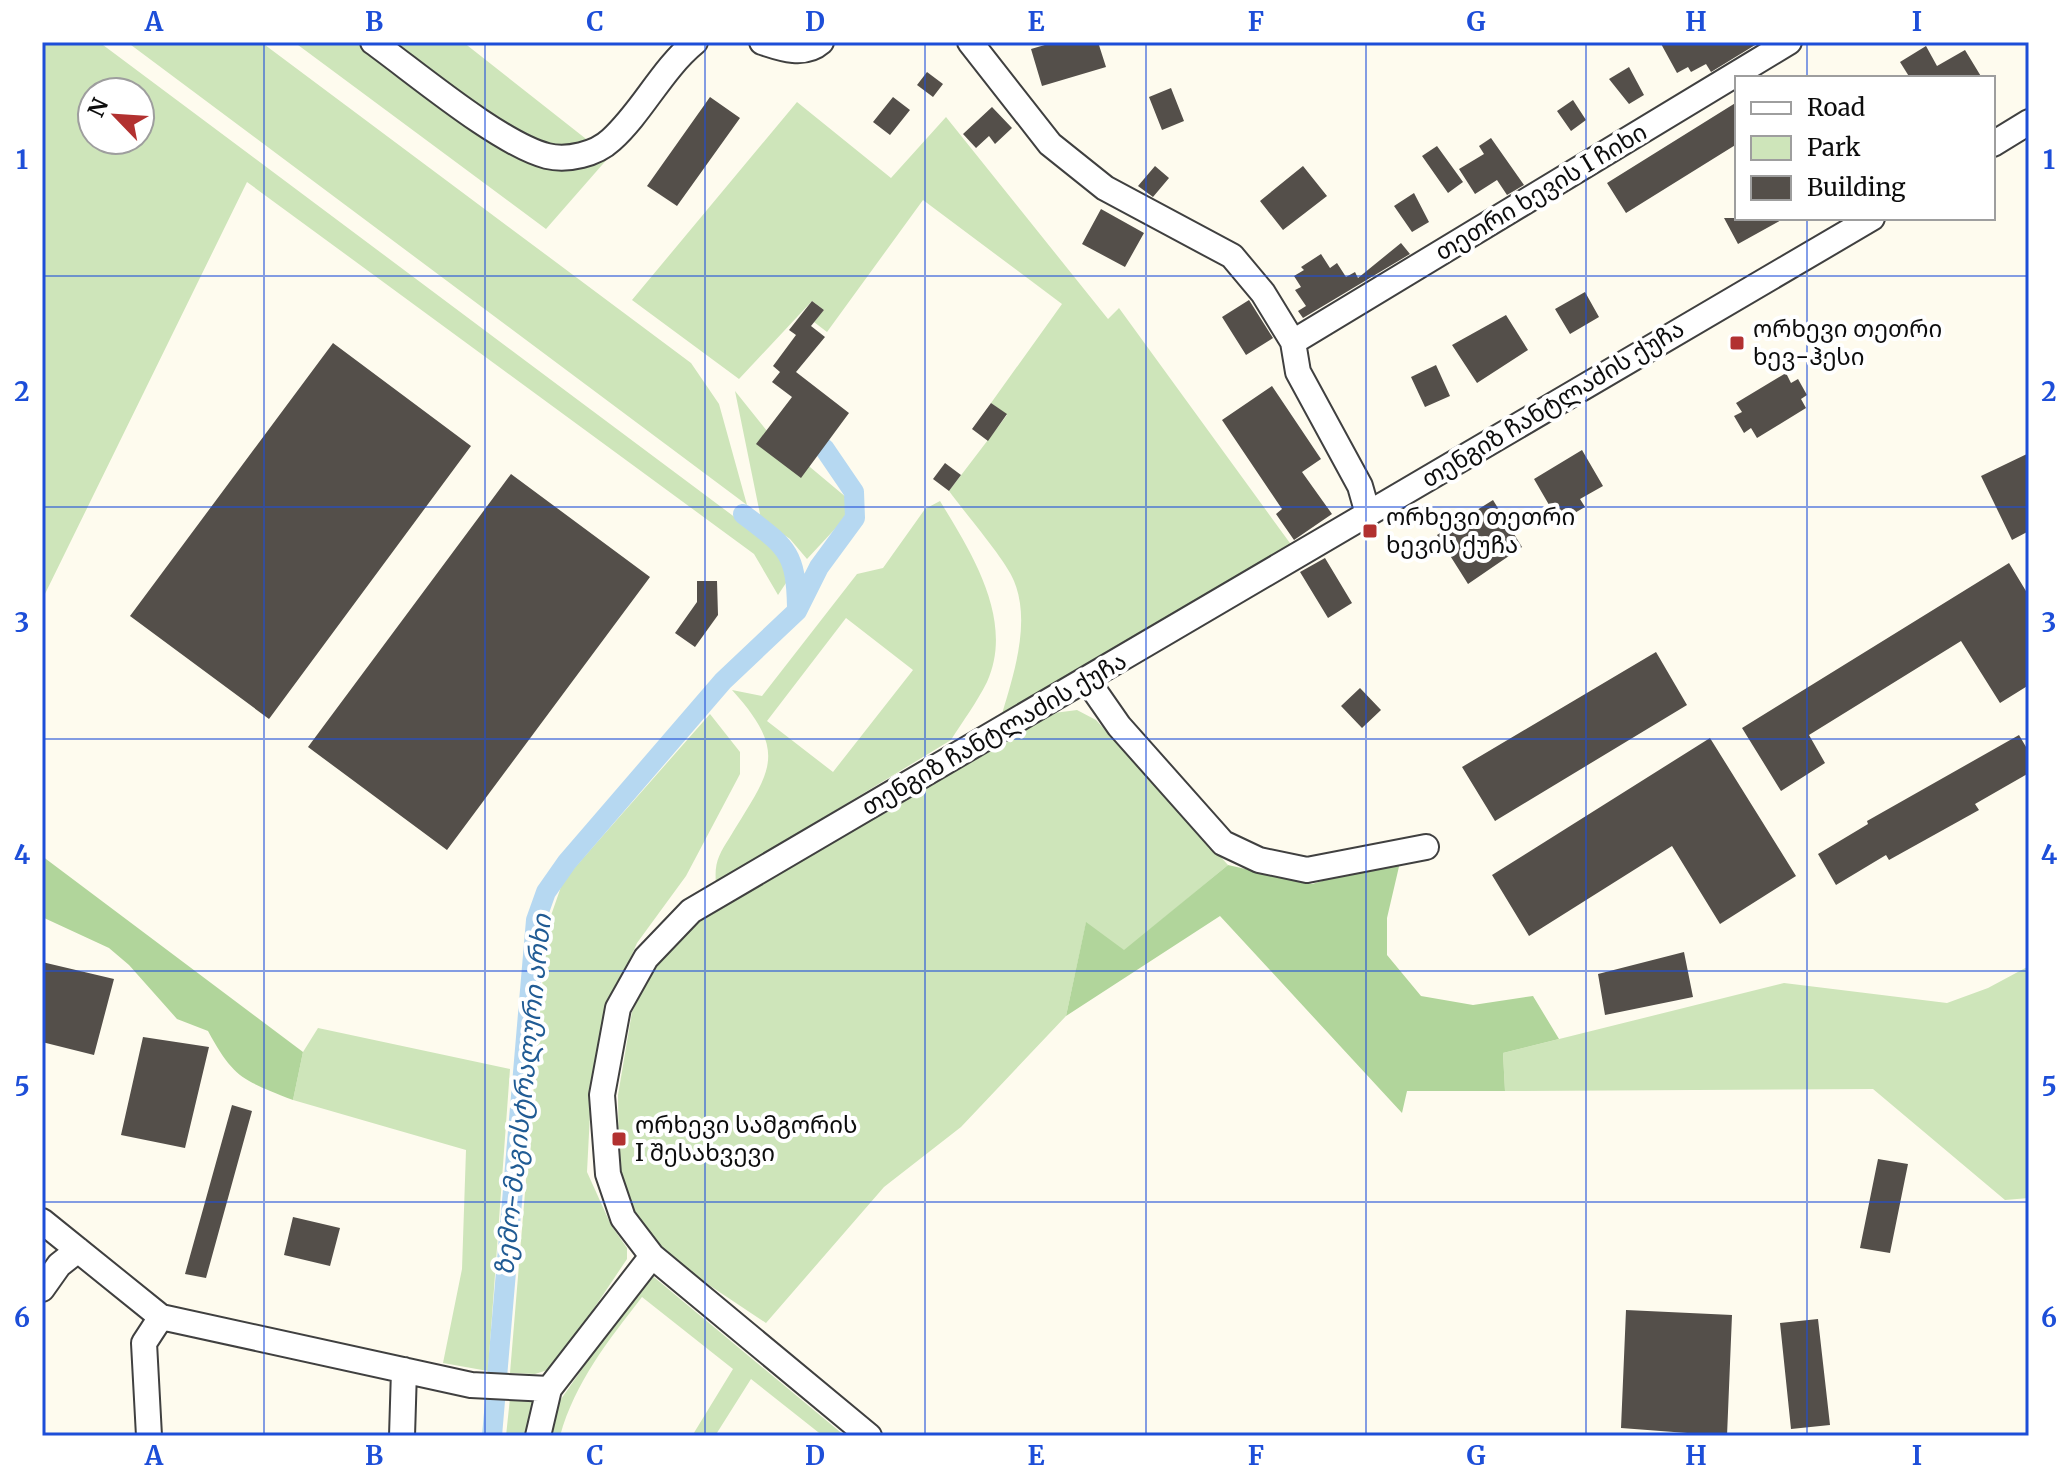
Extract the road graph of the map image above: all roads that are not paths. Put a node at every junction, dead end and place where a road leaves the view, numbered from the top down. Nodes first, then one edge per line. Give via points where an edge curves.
1 (373, 42) edge
2 (695, 42) edge
3 (762, 42) edge
4 (821, 42) edge
5 (970, 42) edge
6 (1789, 42) edge
7 (2029, 122) edge
8 (1995, 143) edge
9 (1869, 220) edge
10 (1293, 342) junction
11 (1368, 514) junction
12 (1087, 680) junction
13 (1426, 847) dead end
14 (42, 1221) edge
15 (78, 1250) junction
16 (652, 1256) junction
17 (42, 1289) edge
18 (161, 1317) junction
19 (404, 1370) junction
20 (549, 1389) junction
21 (149, 1436) edge
22 (402, 1436) edge
23 (538, 1436) edge
24 (869, 1436) edge

1 - 2 street via 518,146 551,157 588,154 611,140 672,61
3 - 4 street via 789,51
5 - 10 street via 1050,144 1105,188 1232,256
6 - 10 street, თეთრი ხევის I ჩიხი
7 - 8 street
9 - 11 street, თენგიზ ჩანტლაძის ქუჩა
10 - 11 street via 1298,372 1360,486
11 - 12 street, თენგიზ ჩანტლაძის ქუჩა
12 - 13 street via 1119,726 1223,843 1259,860 1307,870
12 - 16 street, თენგიზ ჩანტლაძის ქუჩა via 691,911 646,958 618,1008 602,1095 608,1174 623,1218
14 - 15 street
15 - 17 street
15 - 18 street
16 - 20 street
16 - 24 street, თენგიზ ჩანტლაძის ქუჩა
18 - 19 street
18 - 21 street via 144,1343
19 - 20 street via 471,1385
19 - 22 street
20 - 23 street

